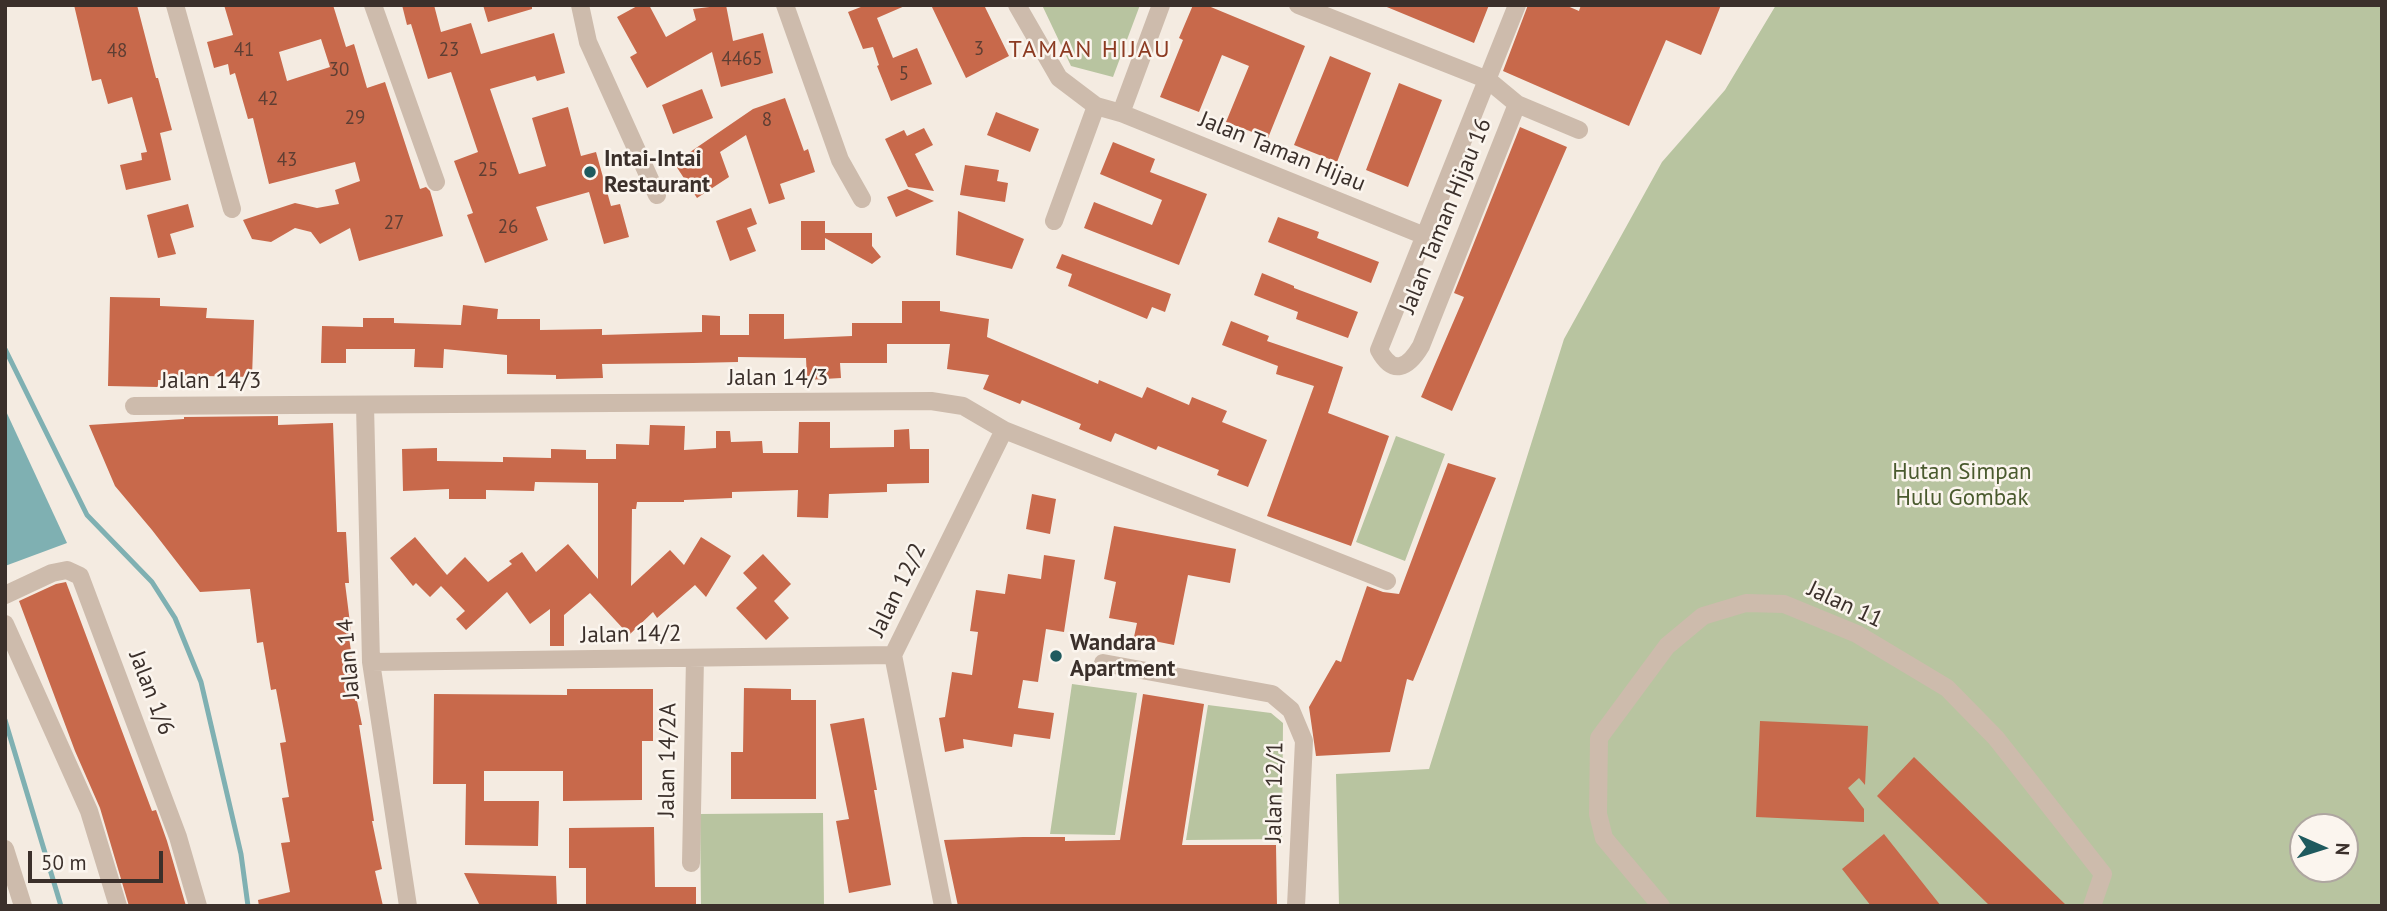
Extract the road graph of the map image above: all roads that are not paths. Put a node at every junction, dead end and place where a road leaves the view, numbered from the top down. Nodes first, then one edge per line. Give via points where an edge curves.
1 (176, 5) edge
2 (373, 5) edge
3 (580, 5) edge
4 (785, 5) edge
5 (1017, 5) edge
6 (1161, 5) edge
7 (1298, 5) edge
8 (1517, 5) edge
9 (1488, 80) junction
10 (1517, 104) junction
11 (1096, 106) junction
12 (1121, 113) junction
13 (1580, 130) dead end
14 (436, 182) dead end
15 (656, 195) dead end
16 (862, 200) dead end
17 (232, 209) dead end
18 (1054, 221) dead end
19 (1425, 236) junction
20 (365, 405) junction
21 (134, 406) dead end
22 (1004, 430) junction
23 (1387, 581) dead end
24 (5, 595) edge
25 (5, 624) edge
26 (893, 656) junction
27 (695, 658) junction
28 (371, 663) junction
29 (1103, 663) dead end
30 (5, 849) edge
31 (691, 863) dead end
32 (23, 906) edge
33 (118, 906) edge
34 (198, 906) edge
35 (408, 906) edge
36 (943, 906) edge
37 (1296, 906) edge
38 (1661, 906) edge
39 (2092, 906) edge

1 - 17 street
2 - 14 street
3 - 15 street via 588,42
4 - 16 street via 840,160
5 - 11 street, Jalan Taman Hijau via 1059,78
6 - 12 street
7 - 9 street
8 - 9 street
9 - 10 street
9 - 19 street
10 - 13 street
10 - 19 street, Jalan Taman Hijau 16 via 1421,346 1406,364 1395,367 1379,350
11 - 12 street, Jalan Taman Hijau
11 - 18 street
12 - 19 street, Jalan Taman Hijau
20 - 21 street, Jalan 14/3
20 - 22 street, Jalan 14/3 via 931,401 963,406
20 - 28 street, Jalan 14
22 - 23 street, Jalan 14/3
22 - 26 street, Jalan 12/2
24 - 34 street, Jalan 1/6 via 67,569 80,576 178,837
25 - 33 street via 89,811
26 - 27 street, Jalan 14/2
26 - 36 street, Jalan 12/2
27 - 28 street, Jalan 14/2
27 - 31 street, Jalan 14/2A
28 - 35 street, Jalan 14
29 - 37 street, Jalan 12/1 via 1272,694 1291,709 1304,741
30 - 32 street
38 - 39 street, Jalan 11 via 1604,838 1598,814 1599,738 1667,646 1703,616 1746,603 1784,604 1857,634 1947,688 1996,737 2103,874

